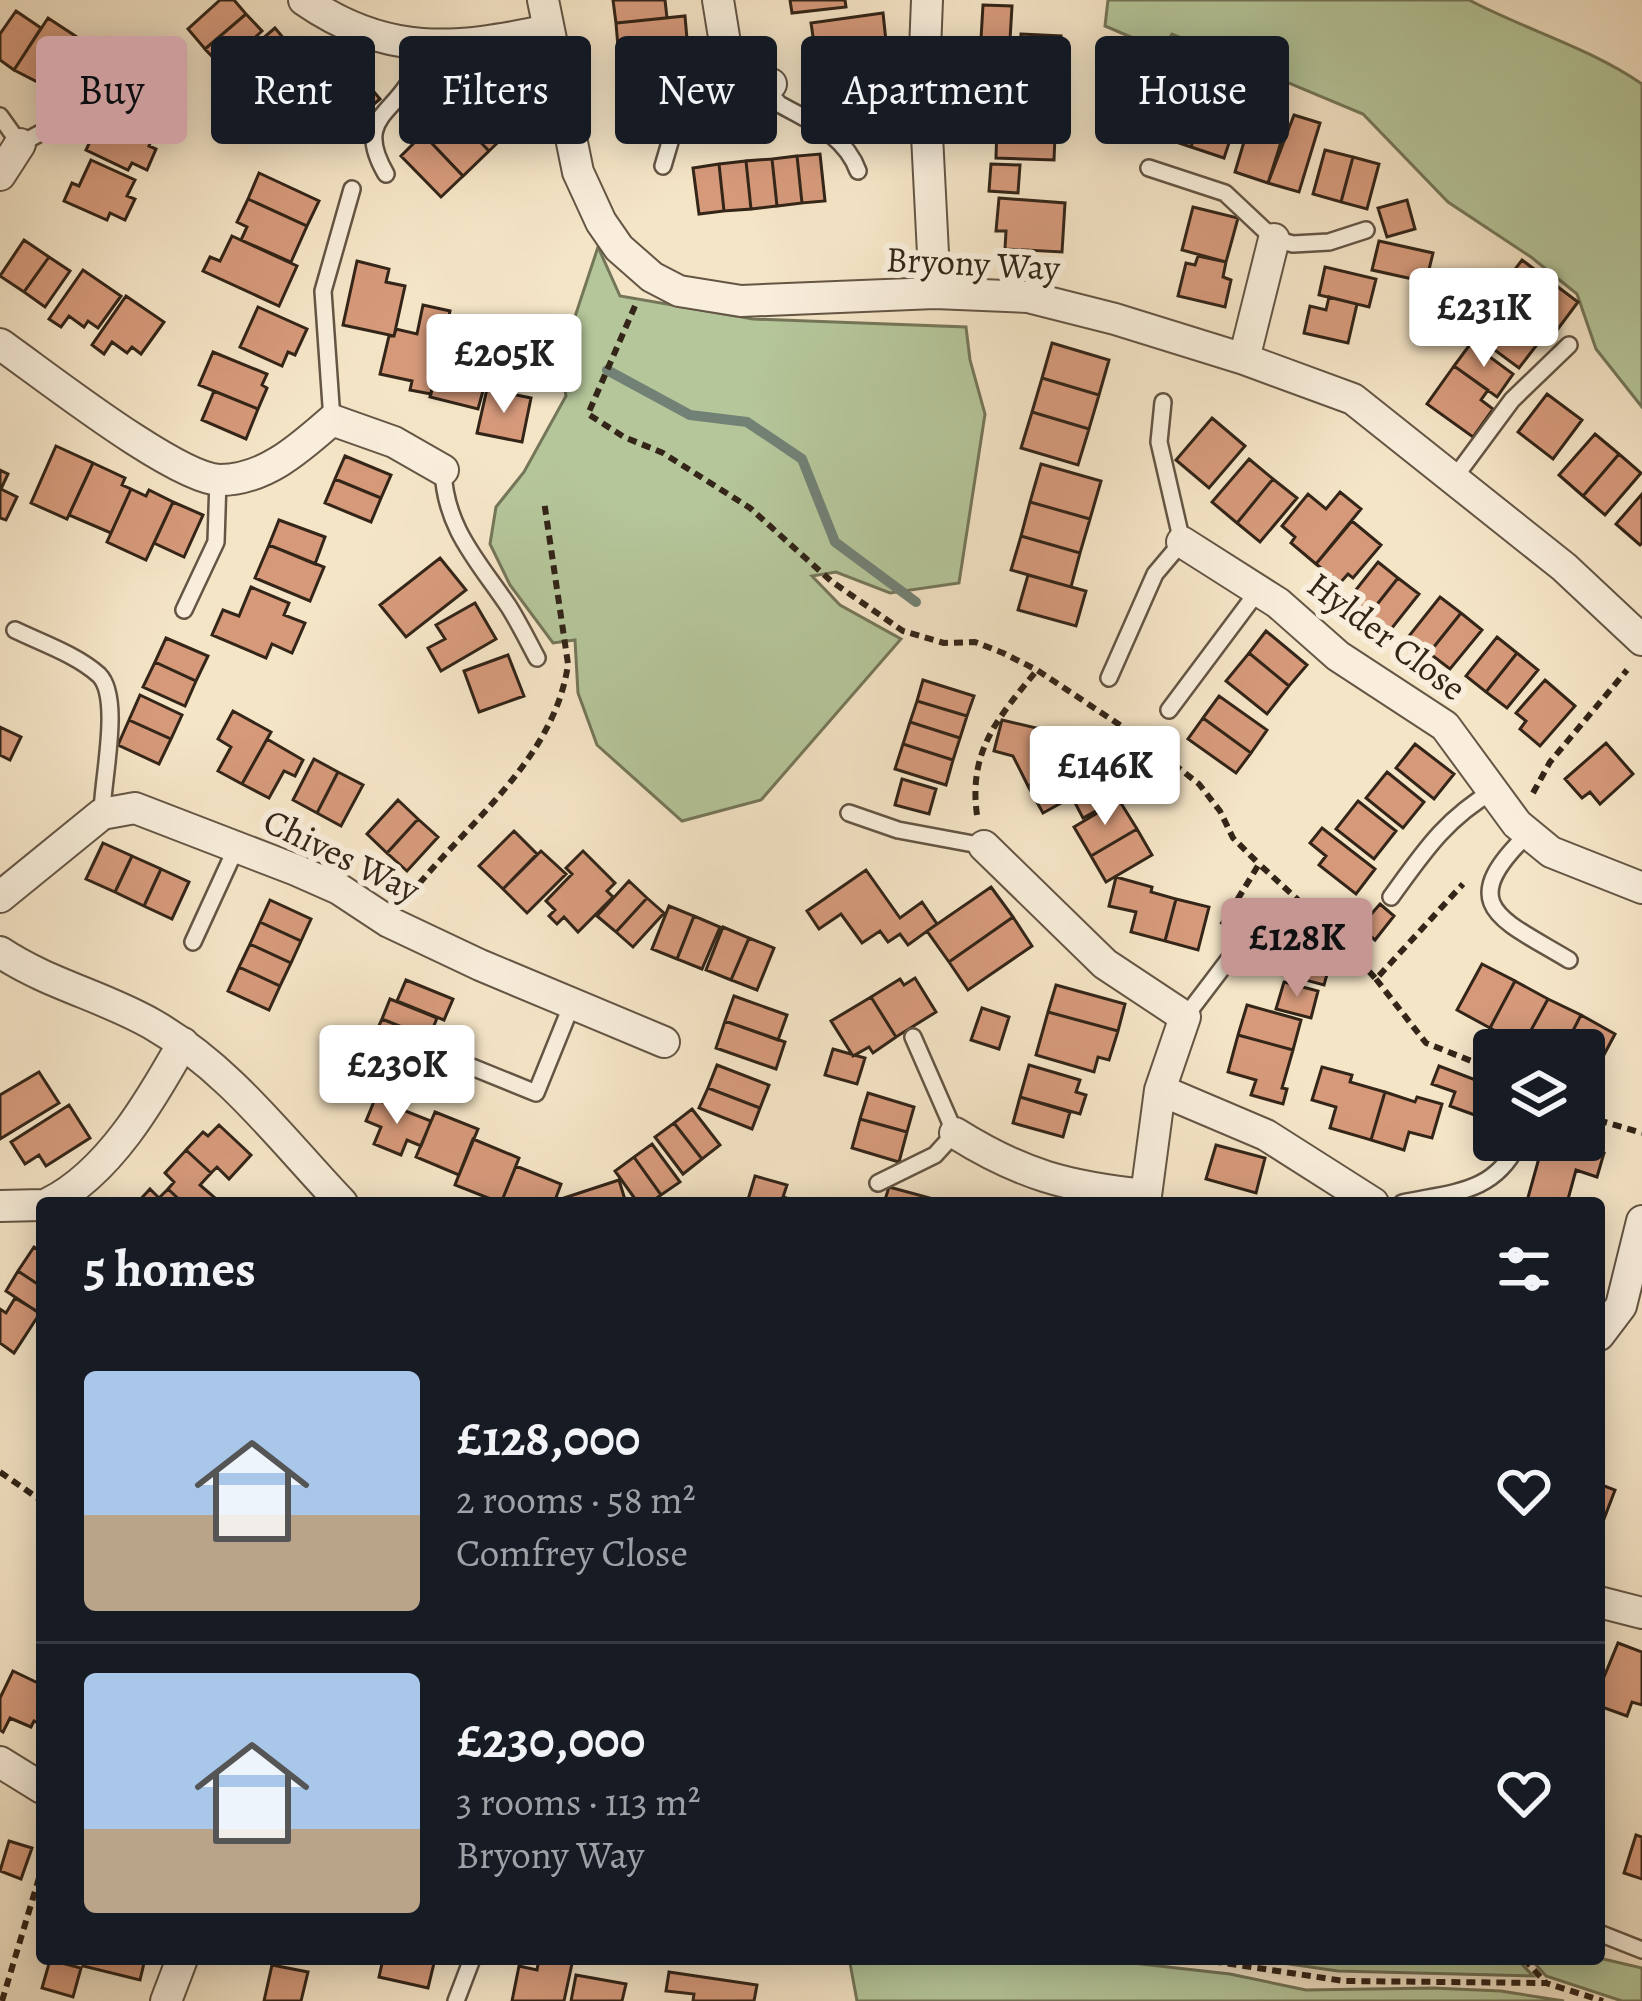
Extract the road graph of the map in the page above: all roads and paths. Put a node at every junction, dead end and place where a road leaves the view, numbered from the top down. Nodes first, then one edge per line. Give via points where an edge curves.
1 (304, 0) edge
2 (718, 0) edge
3 (927, 0) edge
4 (546, 15) edge
5 (506, 36) edge
6 (724, 36) edge
7 (399, 41) edge
8 (399, 97) edge
9 (777, 102) edge
10 (0, 116) edge
11 (36, 135) edge
12 (20, 144) junction
13 (669, 144) edge
14 (663, 166) dead end
15 (1149, 168) dead end
16 (858, 171) dead end
17 (386, 174) dead end
18 (0, 175) edge
19 (352, 189) dead end
20 (1366, 230) dead end
21 (1274, 239) junction
22 (652, 278) junction
23 (935, 293) junction
24 (0, 344) edge
25 (1569, 345) dead end
26 (1244, 358) junction
27 (1162, 402) dead end
28 (332, 420) junction
29 (443, 470) joint
30 (1455, 477) junction
31 (218, 480) junction
32 (544, 501) dead end
33 (1182, 542) junction
34 (1258, 591) junction
35 (184, 610) dead end
36 (15, 630) dead end
37 (1642, 640) edge
38 (537, 658) dead end
39 (1642, 659) edge
40 (1037, 670) junction
41 (1109, 678) dead end
42 (1169, 710) dead end
43 (1493, 791) junction
44 (849, 813) dead end
45 (102, 814) junction
46 (1522, 829) junction
47 (237, 846) junction
48 (984, 846) junction
49 (1259, 864) junction
50 (1472, 874) dead end
51 (1642, 888) edge
52 (0, 897) edge
53 (1390, 897) dead end
54 (389, 922) junction
55 (1214, 938) dead end
56 (194, 942) dead end
57 (1239, 946) dead end
58 (0, 952) edge
59 (1569, 960) dead end
60 (1376, 979) junction
61 (572, 1004) junction
62 (1185, 1017) junction
63 (913, 1037) dead end
64 (664, 1042) dead end
65 (183, 1043) junction
66 (1473, 1062) edge
67 (467, 1065) dead end
68 (1160, 1090) junction
69 (1605, 1122) edge
70 (955, 1133) junction
71 (1642, 1133) edge
72 (1508, 1161) edge
73 (878, 1183) dead end
74 (59, 1197) edge
75 (337, 1197) edge
76 (1137, 1197) edge
77 (1146, 1197) edge
78 (1364, 1197) edge
79 (1425, 1197) edge
80 (36, 1204) edge
81 (0, 1206) edge
82 (1642, 1221) edge
83 (1631, 1309) edge
84 (1605, 1330) edge
85 (0, 1472) edge
86 (36, 1497) edge
87 (1605, 1603) edge
88 (1642, 1612) edge
89 (0, 1762) edge
90 (36, 1784) edge
91 (36, 1888) edge
92 (1605, 1935) edge
93 (1642, 1950) edge
94 (180, 1965) edge
95 (470, 1965) edge
96 (1238, 1965) edge
97 (1530, 1965) edge
98 (1546, 1983) junction
99 (2, 2001) edge
100 (166, 2001) edge
101 (456, 2001) edge
102 (1603, 2001) edge

1 - 7 street via 365,34
2 - 6 street
3 - 23 street
4 - 5 street
4 - 22 street, Bryony Way via 588,197 619,248
8 - 17 lane via 371,136
9 - 16 lane via 839,140
10 - 12 lane
11 - 12 lane
12 - 18 street
13 - 14 lane
15 - 21 lane via 1225,193
19 - 28 lane via 323,291
20 - 21 lane via 1329,242
21 - 26 street
22 - 23 street, Bryony Way via 741,301
22 - 40 path via 588,414 750,508 903,632 975,642
23 - 26 street, Bryony Way via 1028,297
24 - 31 street via 159,455
25 - 30 lane via 1512,400
26 - 30 street, Bryony Way via 1353,399
27 - 33 lane via 1159,442
28 - 29 street
28 - 31 street via 272,466
29 - 38 lane via 463,544
30 - 37 street, Bryony Way
31 - 35 lane via 216,542
32 - 54 path via 568,664 564,690 526,761
33 - 34 street, Hylder Close
33 - 41 lane via 1155,574
34 - 42 lane
34 - 43 street, Hylder Close via 1445,726
36 - 45 lane via 88,667 107,686
39 - 46 path via 1550,762
40 - 48 path via 985,739 976,809
40 - 49 path via 1199,784
43 - 46 street, Hylder Close
43 - 53 lane via 1443,827
44 - 48 lane
45 - 47 street, Chives Way via 145,811
45 - 52 street
46 - 51 street, Hylder Close via 1551,852
46 - 59 lane via 1492,874 1490,903 1504,921
47 - 54 street, Chives Way via 339,889
47 - 56 lane
48 - 62 street via 1105,964
49 - 55 path
49 - 60 path
50 - 60 path
54 - 61 street, Chives Way
57 - 62 lane
58 - 65 street
60 - 66 path via 1426,1043
61 - 64 street, Chives Way
61 - 67 lane via 536,1093
62 - 68 street
63 - 70 lane
65 - 74 street via 102,1159
65 - 75 street via 223,1073
68 - 77 street
68 - 78 street via 1266,1135
69 - 71 path
70 - 73 lane via 935,1155
70 - 76 street via 1017,1170
72 - 79 lane via 1492,1180
80 - 81 street
82 - 83 street
83 - 84 street
85 - 86 path
87 - 88 street
89 - 90 street
91 - 99 path
92 - 93 lane
94 - 100 street
95 - 101 lane
96 - 98 path via 1344,1981
97 - 98 path
98 - 102 path

